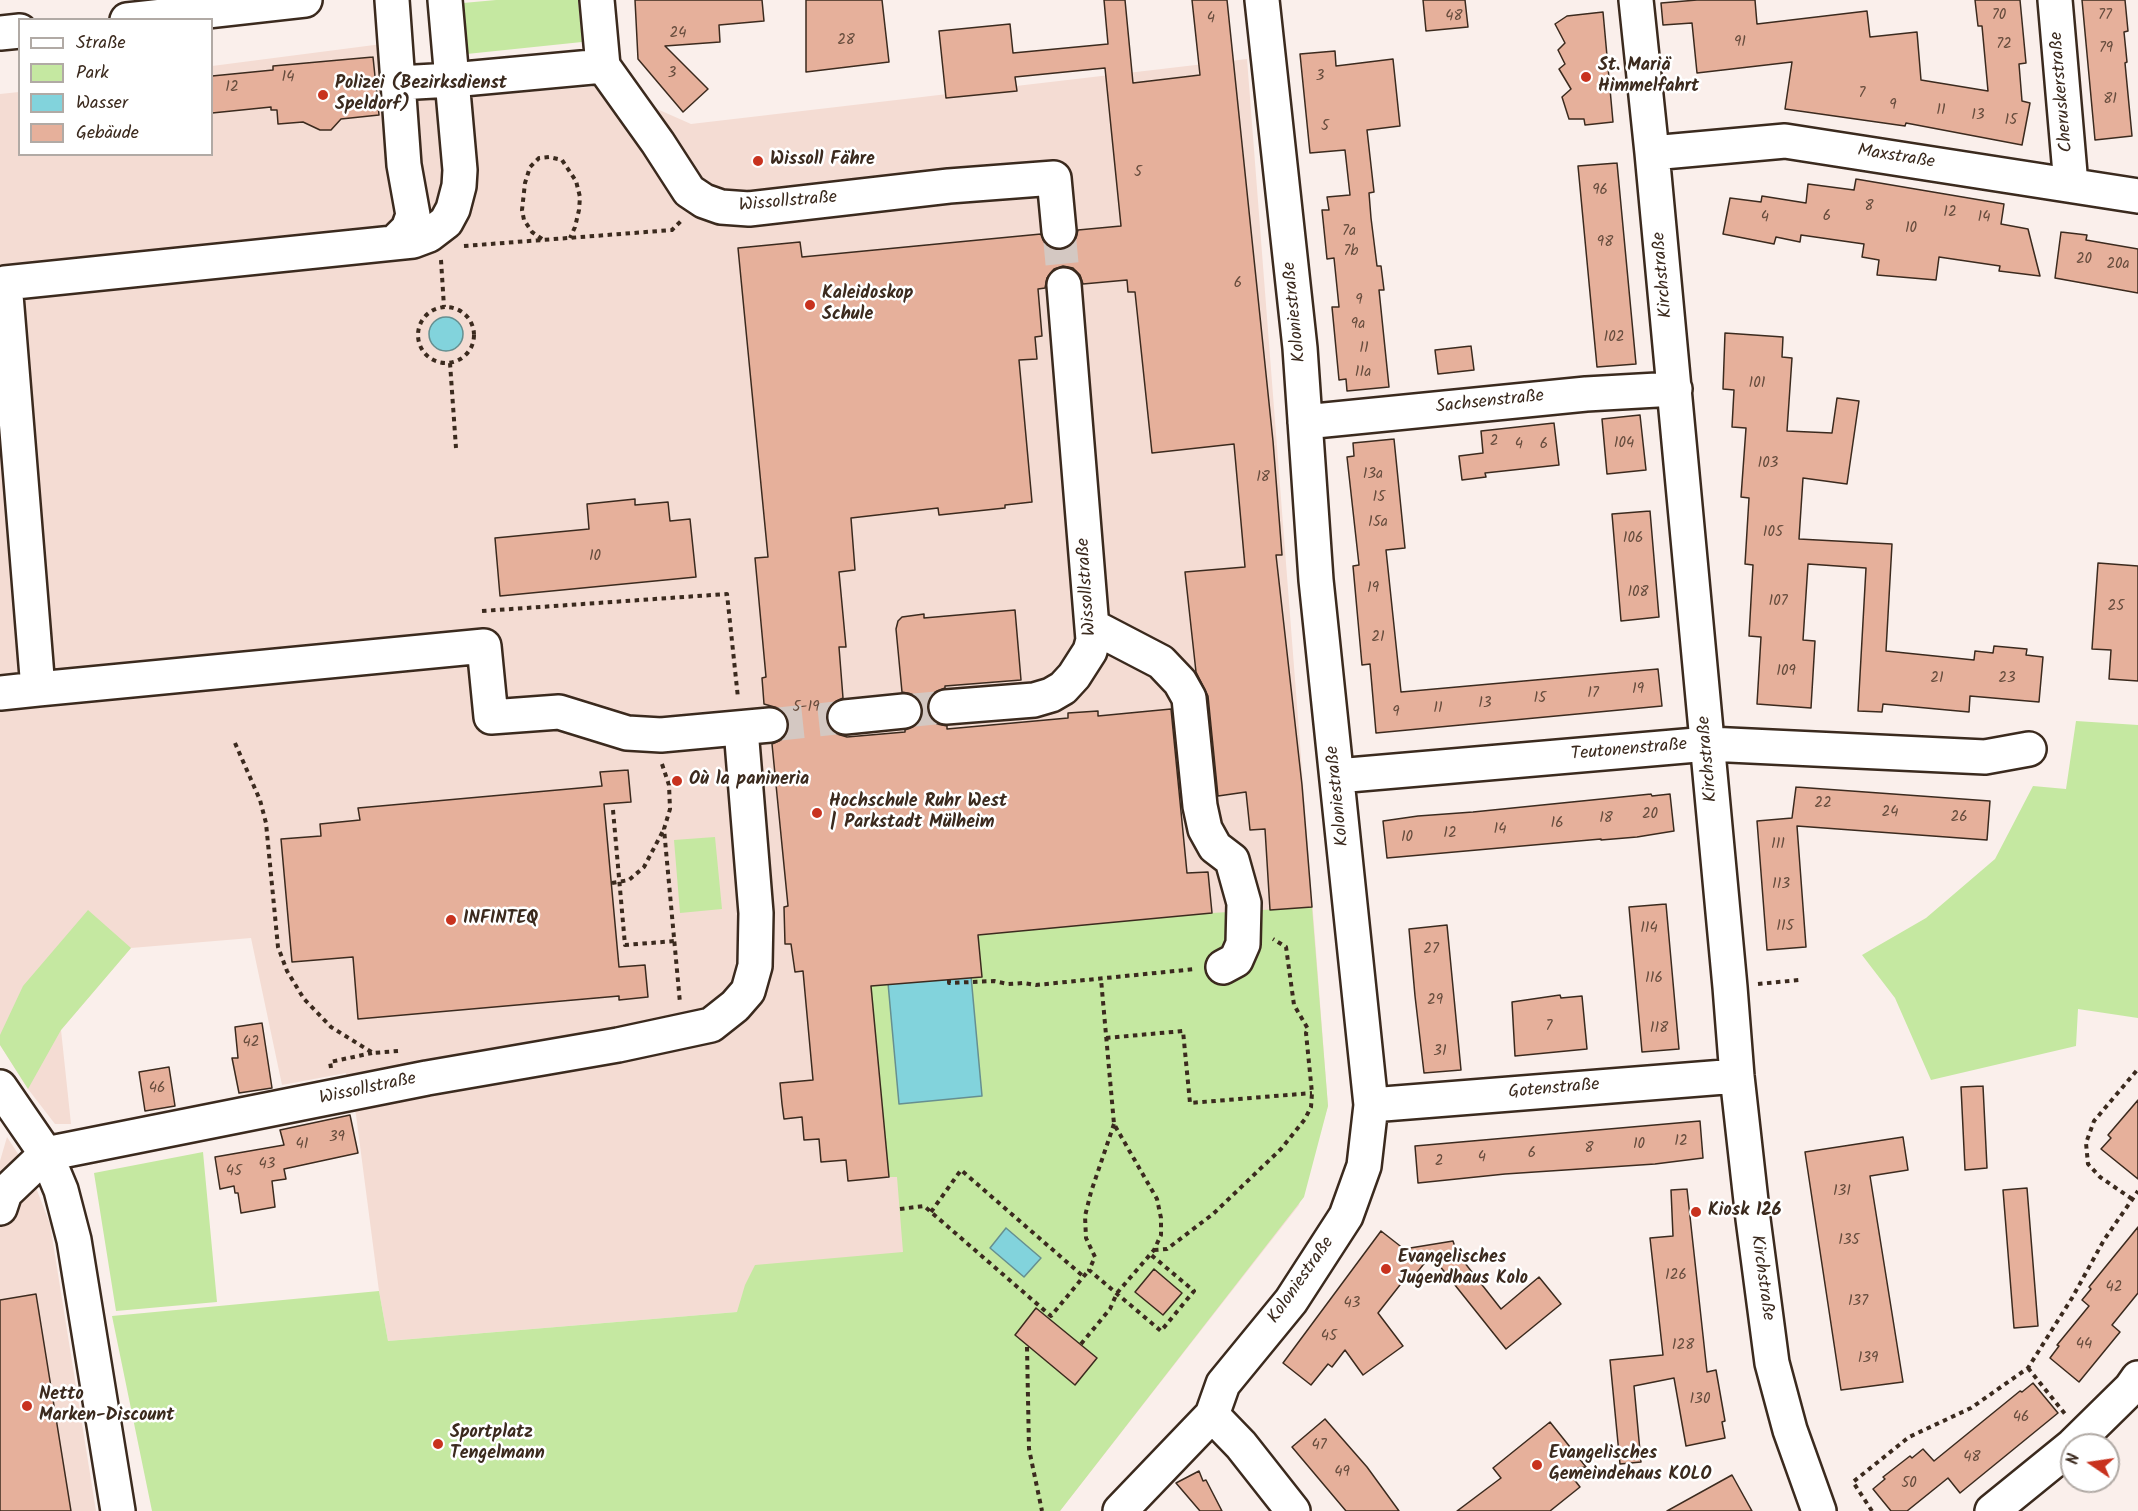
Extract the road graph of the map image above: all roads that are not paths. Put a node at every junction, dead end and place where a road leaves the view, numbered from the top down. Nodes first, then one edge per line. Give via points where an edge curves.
1 (305, 0) edge
2 (392, 0) edge
3 (445, 0) edge
4 (597, 0) edge
5 (1262, 0) edge
6 (1636, 0) edge
7 (2055, 0) edge
8 (145, 18) edge
9 (18, 31) edge
10 (0, 33) edge
11 (603, 66) junction
12 (452, 80) junction
13 (398, 83) junction
14 (1652, 153) junction
15 (2071, 185) junction
16 (2138, 196) edge
17 (1059, 231) tunnel mouth
18 (395, 243) junction
19 (2, 283) edge
20 (1064, 285) tunnel mouth
21 (1675, 389) junction
22 (1305, 422) junction
23 (1092, 626) junction
24 (38, 689) junction
25 (0, 693) edge
26 (946, 707) tunnel mouth
27 (904, 711) tunnel mouth
28 (845, 717) tunnel mouth
29 (1708, 744) junction
30 (2029, 749) dead end
31 (1337, 776) junction
32 (1223, 967) road end
33 (1737, 1076) junction
34 (0, 1087) edge
35 (1371, 1105) junction
36 (46, 1154) junction
37 (0, 1208) edge
38 (2138, 1378) edge
39 (1212, 1415) junction
40 (2085, 1433) edge
41 (2060, 1455) edge
42 (118, 1511) edge
43 (1120, 1511) edge
44 (1293, 1511) edge
45 (1819, 1511) edge
46 (1992, 1511) edge

1 - 8 street
2 - 13 street
3 - 12 street
4 - 11 street
5 - 22 street, Koloniestraße
6 - 14 street, Kirchstraße
7 - 15 street, Cheruskerstraße
9 - 10 street
11 - 12 street
11 - 17 street, Wissollstraße via 689,191 704,201 749,210 1054,178
12 - 13 street
12 - 18 street via 460,170 453,209 446,222 429,235
13 - 18 street via 404,165 413,215 408,230
14 - 15 street, Maxstraße via 1785,141
14 - 21 street, Kirchstraße
15 - 16 street, Maxstraße
18 - 19 street
19 - 24 street
20 - 23 street, Wissollstraße
21 - 22 street, Sachsenstraße
21 - 29 street, Kirchstraße
22 - 31 street, Koloniestraße via 1316,580
23 - 26 street, Wissollstraße via 1090,651 1063,688 1051,695 1034,700
23 - 32 street via 1161,662 1189,698 1203,821 1215,846 1232,860 1244,903 1244,944 1236,960
24 - 25 street
24 - 36 street, Wissollstraße via 484,646 491,717 559,712 627,734 755,727 755,966 748,991 711,1025
27 - 28 street
29 - 30 street, Teutonenstraße via 1985,757
29 - 31 street, Teutonenstraße
29 - 33 street, Kirchstraße
31 - 35 street, Koloniestraße
33 - 35 street, Gotenstraße
33 - 45 street, Kirchstraße via 1772,1363 1790,1430
34 - 36 street
35 - 39 street, Koloniestraße via 1364,1167 1346,1216 1291,1301 1223,1384
36 - 37 street via 5,1193
36 - 42 street via 61,1190 74,1240
38 - 40 street
39 - 43 street, Koloniestraße
39 - 44 street
41 - 46 street

